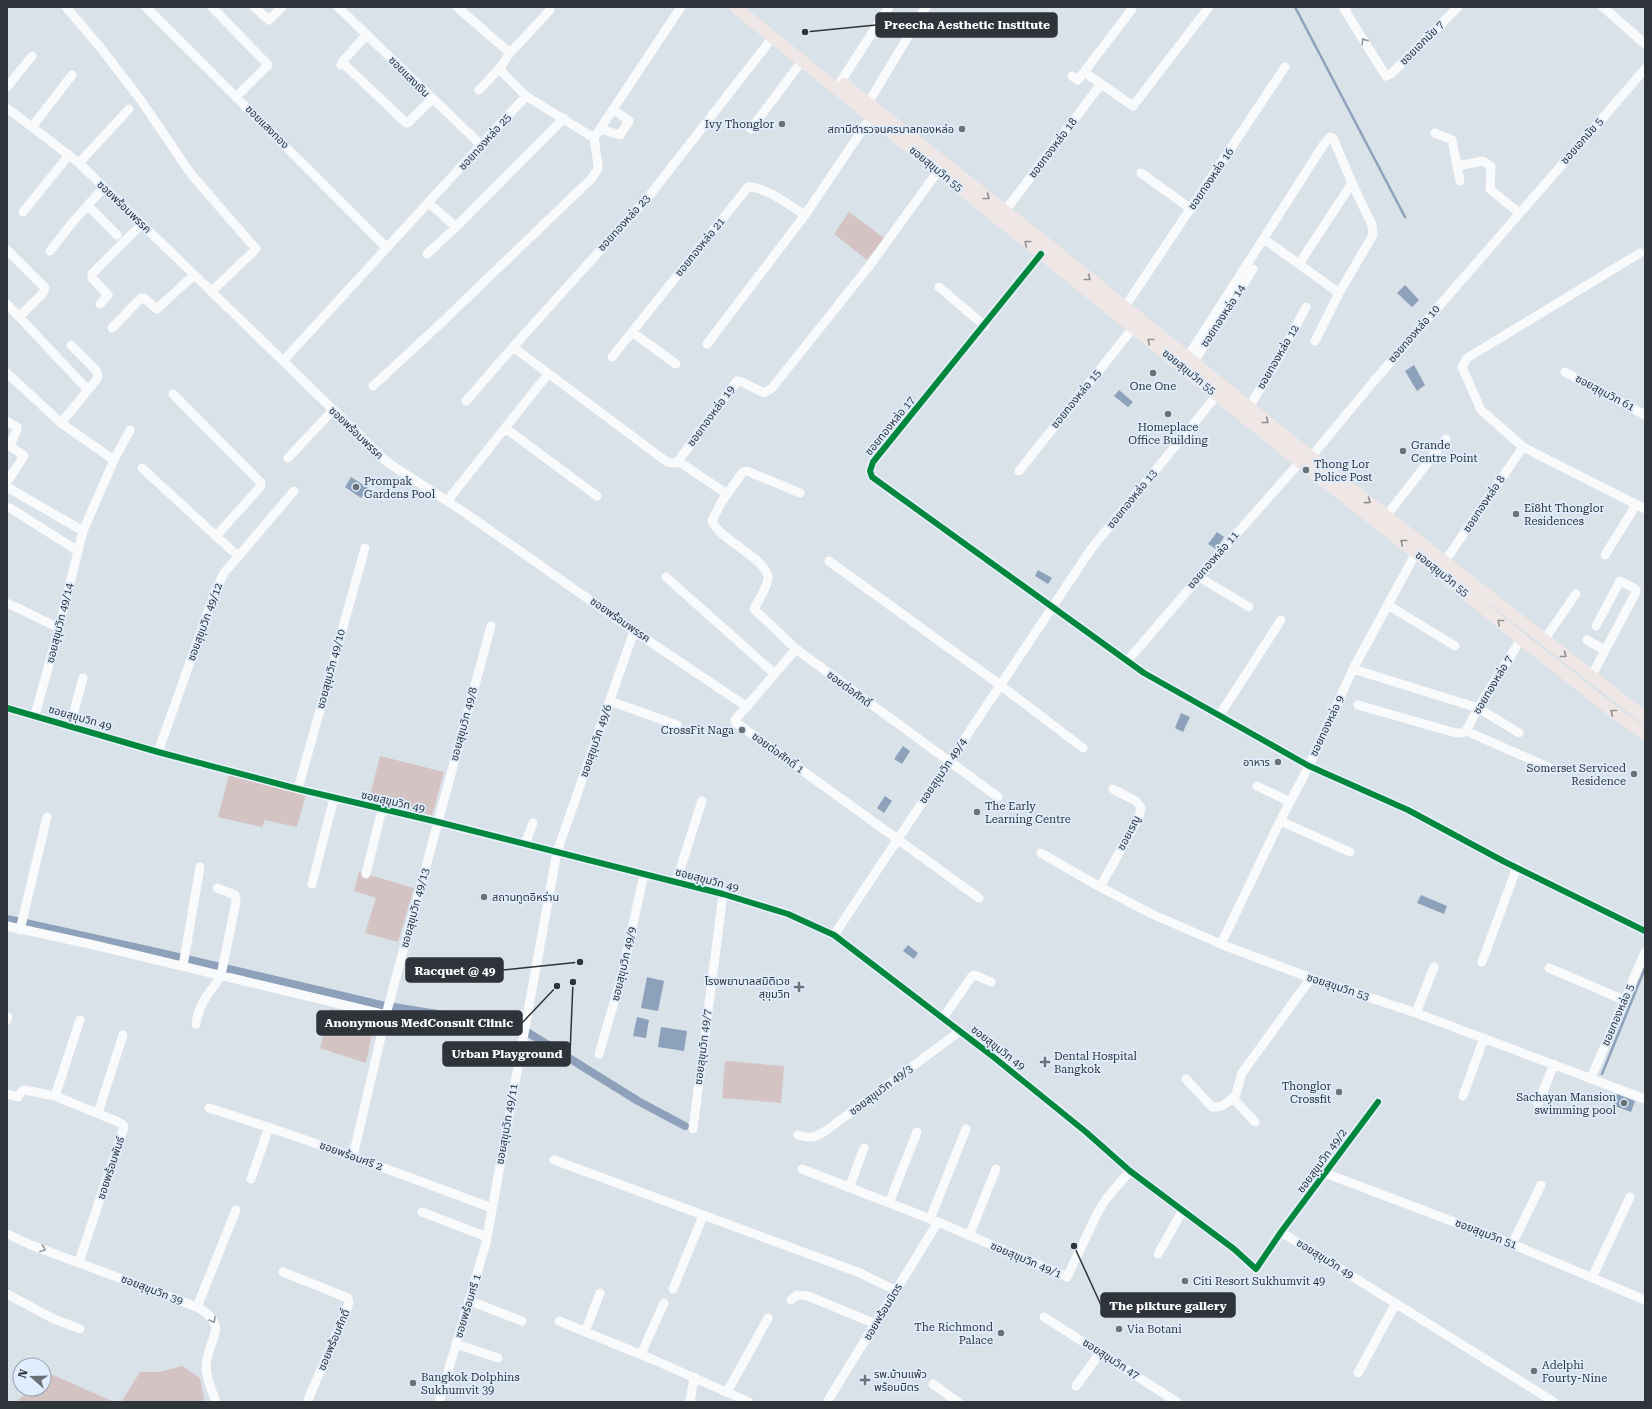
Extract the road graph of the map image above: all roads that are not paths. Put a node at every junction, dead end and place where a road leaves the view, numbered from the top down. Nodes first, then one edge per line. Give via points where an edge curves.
1 (66, 7) edge
2 (146, 7) edge
3 (212, 7) edge
4 (254, 7) edge
5 (282, 7) edge
6 (338, 7) edge
7 (457, 7) edge
8 (681, 7) edge
9 (735, 7) edge
10 (748, 7) edge
11 (889, 7) edge
12 (926, 7) edge
13 (1209, 7) edge
14 (1347, 7) edge
15 (1458, 7) edge
16 (1603, 7) edge
17 (1132, 9) dead end
18 (550, 10) dead end
19 (367, 34) junction
20 (776, 35) junction
21 (1645, 44) edge
22 (510, 53) junction
23 (32, 56) dead end
24 (802, 61) junction
25 (1285, 67) dead end
26 (499, 69) junction
27 (1645, 69) edge
28 (1084, 72) junction
29 (72, 75) dead end
30 (1072, 76) dead end
31 (838, 84) junction
32 (1102, 84) junction
33 (7, 87) edge
34 (479, 90) dead end
35 (526, 96) junction
36 (236, 97) junction
37 (432, 99) junction
38 (7, 108) edge
39 (613, 109) junction
40 (129, 110) dead end
41 (872, 110) junction
42 (564, 118) junction
43 (32, 127) junction
44 (600, 129) junction
45 (750, 129) dead end
46 (1435, 133) dead end
47 (594, 138) junction
48 (482, 146) junction
49 (69, 155) junction
50 (79, 163) junction
51 (1457, 166) junction
52 (941, 167) junction
53 (1141, 172) dead end
54 (1460, 181) dead end
55 (1352, 184) junction
56 (104, 187) junction
57 (429, 203) junction
58 (88, 206) junction
59 (1191, 210) junction
60 (23, 212) dead end
61 (1519, 213) junction
62 (805, 215) junction
63 (1002, 216) junction
64 (142, 224) junction
65 (456, 227) junction
66 (117, 235) dead end
67 (1264, 239) junction
68 (387, 248) junction
69 (1044, 249) junction
70 (7, 250) edge
71 (50, 251) dead end
72 (1640, 253) dead end
73 (427, 254) dead end
74 (1299, 264) junction
75 (1253, 269) dead end
76 (194, 274) junction
77 (939, 287) dead end
78 (211, 292) junction
79 (1339, 293) junction
80 (7, 304) edge
81 (100, 304) dead end
82 (1306, 307) dead end
83 (1121, 312) junction
84 (19, 317) junction
85 (1136, 324) junction
86 (985, 326) junction
87 (112, 328) dead end
88 (632, 332) junction
89 (1315, 340) dead end
90 (707, 344) dead end
91 (71, 345) dead end
92 (513, 347) junction
93 (612, 358) dead end
94 (283, 361) junction
95 (1190, 361) junction
96 (676, 364) dead end
97 (1565, 372) dead end
98 (7, 373) edge
99 (548, 374) junction
100 (373, 386) dead end
101 (88, 390) junction
102 (1220, 391) junction
103 (173, 394) dead end
104 (466, 401) dead end
105 (1249, 407) junction
106 (332, 410) junction
107 (1645, 415) edge
108 (7, 421) edge
109 (61, 423) junction
110 (505, 428) junction
111 (130, 430) dead end
112 (1446, 439) dead end
113 (1523, 446) junction
114 (288, 458) dead end
115 (1305, 459) junction
116 (114, 460) junction
117 (678, 461) junction
118 (142, 468) dead end
119 (1019, 471) dead end
120 (7, 482) edge
121 (7, 487) edge
122 (294, 491) dead end
123 (800, 493) dead end
124 (727, 494) junction
125 (597, 496) dead end
126 (447, 501) junction
127 (1636, 505) junction
128 (10, 508) dead end
129 (1645, 509) edge
130 (1387, 515) junction
131 (83, 531) junction
132 (216, 536) junction
133 (365, 548) dead end
134 (1420, 549) junction
135 (78, 551) junction
136 (1605, 555) dead end
137 (238, 556) junction
138 (829, 561) dead end
139 (1442, 566) junction
140 (666, 577) dead end
141 (1199, 577) junction
142 (1576, 594) dead end
143 (7, 603) edge
144 (1388, 605) junction
145 (1053, 607) junction
146 (1249, 607) dead end
147 (1281, 620) dead end
148 (491, 626) dead end
149 (1596, 626) dead end
150 (1529, 627) junction
151 (59, 628) junction
152 (634, 631) junction
153 (1521, 639) junction
154 (1544, 640) junction
155 (1587, 640) dead end
156 (1455, 646) dead end
157 (796, 649) junction
158 (1604, 650) junction
159 (1537, 651) junction
160 (1128, 660) junction
161 (1353, 669) junction
162 (775, 674) junction
163 (1591, 676) junction
164 (83, 678) dead end
165 (1000, 685) junction
166 (610, 701) junction
167 (1358, 705) dead end
168 (748, 707) junction
169 (7, 708) edge
170 (1478, 708) junction
171 (35, 715) junction
172 (1218, 716) junction
173 (1645, 718) edge
174 (677, 725) dead end
175 (70, 726) junction
176 (1466, 731) junction
177 (1519, 733) dead end
178 (1645, 734) edge
179 (1083, 748) dead end
180 (158, 752) junction
181 (949, 762) junction
182 (1309, 766) junction
183 (1555, 770) dead end
184 (1257, 786) dead end
185 (298, 789) junction
186 (1113, 789) dead end
187 (998, 797) dead end
188 (334, 798) junction
189 (702, 801) dead end
190 (1290, 802) junction
191 (382, 809) junction
192 (47, 817) dead end
193 (1280, 821) junction
194 (438, 822) junction
195 (533, 823) dead end
196 (898, 840) junction
197 (525, 844) junction
198 (557, 852) junction
199 (1350, 852) dead end
200 (1041, 853) dead end
201 (200, 867) dead end
202 (1517, 867) junction
203 (366, 874) dead end
204 (644, 874) junction
205 (676, 882) junction
206 (312, 884) dead end
207 (1100, 887) junction
208 (217, 888) dead end
209 (723, 894) junction
210 (979, 898) dead end
211 (7, 926) edge
212 (20, 930) junction
213 (1645, 931) edge
214 (834, 935) junction
215 (1221, 944) junction
216 (1645, 952) edge
217 (1482, 962) dead end
218 (183, 966) junction
219 (1434, 967) dead end
220 (1549, 968) dead end
221 (221, 975) junction
222 (1311, 978) junction
223 (991, 982) dead end
224 (1624, 1000) junction
225 (1416, 1013) junction
226 (386, 1015) junction
227 (943, 1018) junction
228 (80, 1020) dead end
229 (196, 1024) dead end
230 (960, 1032) junction
231 (123, 1035) dead end
232 (1484, 1038) junction
233 (600, 1054) dead end
234 (1554, 1064) junction
235 (1591, 1078) junction
236 (1186, 1079) dead end
237 (7, 1094) edge
238 (55, 1096) junction
239 (1463, 1096) dead end
240 (1233, 1098) junction
241 (1645, 1099) edge
242 (1378, 1102) dead end
243 (1538, 1104) dead end
244 (209, 1108) dead end
245 (98, 1112) junction
246 (1255, 1122) dead end
247 (269, 1127) junction
248 (693, 1129) dead end
249 (966, 1129) dead end
250 (917, 1132) dead end
251 (798, 1135) dead end
252 (864, 1148) dead end
253 (353, 1156) junction
254 (554, 1160) dead end
255 (996, 1169) dead end
256 (802, 1170) dead end
257 (1130, 1171) junction
258 (1325, 1173) junction
259 (251, 1179) dead end
260 (1541, 1185) dead end
261 (849, 1188) junction
262 (1630, 1197) dead end
263 (889, 1203) junction
264 (492, 1208) junction
265 (236, 1210) dead end
266 (1183, 1210) junction
267 (422, 1212) dead end
268 (703, 1216) junction
269 (934, 1220) junction
270 (1281, 1232) junction
271 (7, 1234) edge
272 (969, 1236) junction
273 (487, 1237) junction
274 (1512, 1244) junction
275 (1158, 1254) dead end
276 (79, 1262) junction
277 (283, 1272) dead end
278 (1592, 1278) junction
279 (673, 1289) dead end
280 (895, 1290) junction
281 (600, 1293) dead end
282 (7, 1294) edge
283 (791, 1300) dead end
284 (1645, 1300) edge
285 (470, 1301) junction
286 (664, 1303) dead end
287 (1396, 1303) junction
288 (197, 1307) junction
289 (1044, 1317) dead end
290 (768, 1318) dead end
291 (522, 1321) dead end
292 (559, 1322) dead end
293 (876, 1324) junction
294 (80, 1329) dead end
295 (585, 1332) junction
296 (456, 1344) junction
297 (1100, 1352) junction
298 (641, 1354) junction
299 (498, 1358) dead end
300 (1358, 1373) dead end
301 (694, 1377) junction
302 (933, 1384) dead end
303 (1076, 1386) dead end
304 (727, 1392) junction
305 (216, 1402) edge
306 (307, 1402) edge
307 (439, 1402) edge
308 (690, 1402) edge
309 (749, 1402) edge
310 (827, 1402) edge
311 (958, 1402) edge
312 (1177, 1402) edge
313 (1554, 1402) edge

1 - 78 street via 140,99 191,174 256,249
2 - 36 street, ซอยแสงทอง
3 - 36 street via 268,65
4 - 5 street via 270,20
6 - 19 street, ซอยแสงเงิน
7 - 22 street
8 - 39 street
9 - 20 main road, ซอยสุขุมวิท 55
10 - 20 main road, ซอยสุขุมวิท 55
11 - 31 street
12 - 41 street
13 - 32 street via 1133,106
15 -> 14 street, ซอยเอกมัย 7 via 1389,75 1385,74 1344,9
16 - 21 street
17 - 28 street
18 - 22 street
19 - 37 street, ซอยแสงเงิน
19 - 37 street via 341,65 344,64 406,123
20 - 24 main road, ซอยสุขุมวิท 55
20 - 31 main road, ซอยสุขุมวิท 55
20 - 92 street, ซอยทองหล่อ 23 via 649,196
22 - 26 street
23 - 33 street
24 - 31 main road, ซอยสุขุมวิท 55
24 - 45 street
25 - 59 street, ซอยทองหล่อ 16
26 - 34 street
26 - 35 street
27 - 61 street, ซอยเอกมัย 5
28 - 30 street via 1078,80
28 - 32 street
29 - 43 street
31 - 41 main road, ซอยสุขุมวิท 55
32 - 63 street, ซอยทองหล่อ 18
35 - 42 street
35 - 48 street, ซอยทองหล่อ 25
36 - 68 street, ซอยแสงทอง
37 - 48 street, ซอยแสงเงิน
38 - 43 street, ซอยพร้อมพรรค
39 - 44 street
39 - 44 street via 629,121 620,135
40 - 50 street
41 - 52 main road, ซอยสุขุมวิท 55
41 - 62 street
42 - 47 street
42 - 65 street
43 - 49 street, ซอยพร้อมพรรค
44 - 47 street
46 - 51 street via 1452,140
47 - 100 street via 598,169 591,179
48 - 57 street, ซอยทองหล่อ 25
49 - 50 street, ซอยพร้อมพรรค
49 - 60 street
50 - 56 street, ซอยพร้อมพรรค
51 - 54 street
51 - 61 street via 1483,161 1491,166 1490,189
52 - 63 main road, ซอยสุขุมวิท 55
52 - 117 street, ซอยทองหล่อ 19 via 870,265 772,388 765,394 737,382
53 - 59 street
55 - 67 street via 1333,138 1330,137
55 - 74 street
55 - 79 street via 1372,225 1373,235
56 - 58 street
56 - 64 street, ซอยพร้อมพรรค
57 - 65 street
57 - 68 street, ซอยทองหล่อ 25
58 - 66 street
58 - 71 street
59 - 83 street, ซอยทองหล่อ 16
61 - 115 street, ซอยทองหล่อ 10
62 - 88 street, ซอยทองหล่อ 21 via 769,194 748,187
62 - 90 street
63 - 69 main road, ซอยสุขุมวิท 55
64 - 76 street, ซอยพร้อมพรรค
64 - 81 street via 92,274 92,278 108,295
65 - 73 street
67 - 74 street
67 - 95 street
68 - 94 street, ซอยทองหล่อ 25
69 - 83 main road, ซอยสุขุมวิท 55
69 - 86 street, ซอยทองหล่อ 17
70 - 84 street via 45,288
72 - 113 street via 1467,358 1462,367 1481,410
74 - 79 street
75 - 95 street, ซอยทองหล่อ 14
76 - 78 street, ซอยพร้อมพรรค
76 - 87 street via 157,310 141,298
77 - 86 street
78 - 94 street, ซอยพร้อมพรรค
79 - 89 street
80 - 84 street
82 - 105 street, ซอยทองหล่อ 12
83 - 85 main road, ซอยสุขุมวิท 55
84 - 101 street
85 - 95 main road, ซอยสุขุมวิท 55
102 -> 85 main road, ซอยสุขุมวิท 55
85 - 119 street, ซอยทองหล่อ 15
86 - 145 street, ซอยทองหล่อ 17 via 873,462 870,474
88 - 93 street, ซอยทองหล่อ 21
88 - 96 street
91 - 101 street via 98,375
92 - 99 street
92 - 104 street, ซอยทองหล่อ 23
94 - 106 street, ซอยพร้อมพรรค
95 - 102 main road, ซอยสุขุมวิท 55
97 - 107 street, ซอยสุขุมวิท 61
98 - 109 street
99 - 110 street
99 - 117 street via 667,462
101 - 109 street
102 - 105 main road, ซอยสุขุมวิท 55
102 - 115 main road, ซอยสุขุมวิท 55
102 - 145 street, ซอยทองหล่อ 13 via 1095,544
103 - 132 street via 261,483
105 -> 115 main road, ซอยสุขุมวิท 55
106 - 114 street
106 - 126 street, ซอยพร้อมพรรค via 387,462
108 - 120 street via 18,429 10,446 24,456
109 - 116 street
110 - 125 street
110 - 126 street
111 - 116 street, ซอยสุขุมวิท 49/14
112 - 130 street
113 - 127 street
113 - 139 street, ซอยทองหล่อ 8
115 -> 130 main road, ซอยสุขุมวิท 55
134 -> 115 main road, ซอยสุขุมวิท 55
115 - 141 street, ซอยทองหล่อ 11
116 - 131 street, ซอยสุขุมวิท 49/14
117 - 124 street
118 - 132 street
121 - 131 street
122 - 137 street, ซอยสุขุมวิท 49/12
123 - 124 street via 746,471
124 - 157 street, ซอยต่อศักดิ์ via 712,521 714,526 765,571 768,578 754,609
126 - 152 street, ซอยพร้อมพรรค
127 - 129 street
127 - 136 street
128 - 135 street
130 - 134 main road, ซอยสุขุมวิท 55
131 - 135 street, ซอยสุขุมวิท 49/14
132 - 137 street
133 - 185 street, ซอยสุขุมวิท 49/10
134 - 139 main road, ซอยสุขุมวิท 55
134 - 144 street, ซอยทองหล่อ 9
135 - 151 street, ซอยสุขุมวิท 49/14
137 - 180 street, ซอยสุขุมวิท 49/12 via 224,573 214,592
138 - 165 street
139 - 150 main road, ซอยสุขุมวิท 55
153 -> 139 main road, ซอยสุขุมวิท 55
140 - 162 street
141 - 146 street
141 - 160 street, ซอยทองหล่อ 11
142 - 154 street
143 - 151 street
144 - 156 street
144 - 161 street, ซอยทองหล่อ 9
145 - 160 street
145 - 165 street, ซอยสุขุมวิท 49/4
147 - 172 street
148 - 194 street, ซอยสุขุมวิท 49/8
149 - 158 street via 1620,581 1636,590
150 - 153 main road
150 - 154 main road, ซอยสุขุมวิท 55
151 - 171 street, ซอยสุขุมวิท 49/14
152 - 166 street, ซอยสุขุมวิท 49/6
152 - 168 street, ซอยพร้อมพรรค
153 - 159 main road, ซอยสุขุมวิท 55
153 - 170 street, ซอยทองหล่อ 7
154 - 159 main road
154 -> 163 main road, ซอยสุขุมวิท 55
155 - 158 street
157 - 162 street, ซอยต่อศักดิ์ 1
157 - 181 street, ซอยต่อศักดิ์
158 - 163 street
178 -> 159 main road, ซอยสุขุมวิท 55
160 - 172 street via 1144,673
161 - 170 street
161 - 182 street, ซอยทองหล่อ 9
162 - 168 street, ซอยต่อศักดิ์ 1
163 - 173 main road, ซอยสุขุมวิท 55
164 - 175 street
165 - 179 street
165 - 181 street, ซอยสุขุมวิท 49/4
166 - 174 street
166 - 198 street, ซอยสุขุมวิท 49/6
167 - 176 street via 1456,733
168 - 196 street, ซอยต่อศักดิ์ 1 via 735,720 737,723
169 - 171 street, ซอยสุขุมวิท 49
170 - 176 street, ซอยทองหล่อ 7
170 - 177 street
171 - 175 street, ซอยสุขุมวิท 49
172 - 182 street
175 - 180 street, ซอยสุขุมวิท 49
176 - 183 street
180 - 185 street, ซอยสุขุมวิท 49
181 - 187 street, ซอยต่อศักดิ์
181 - 196 street, ซอยสุขุมวิท 49/4
182 - 190 street, ซอยทองหล่อ 9
182 - 202 street via 1408,810
184 - 190 street
185 - 188 street, ซอยสุขุมวิท 49
186 - 207 street, ซอยเรณู via 1136,801 1141,808
188 - 191 street, ซอยสุขุมวิท 49
188 - 206 street
189 - 205 street
190 - 193 street, ซอยทองหล่อ 9
191 - 194 street, ซอยสุขุมวิท 49
191 - 203 street
192 - 212 street
193 - 199 street
193 - 215 street, ซอยทองหล่อ 9
194 - 197 street, ซอยสุขุมวิท 49
194 - 226 street, ซอยสุขุมวิท 49/13
195 - 197 street
196 - 210 street
196 - 214 street, ซอยสุขุมวิท 49/4
197 - 198 street, ซอยสุขุมวิท 49
198 - 204 street, ซอยสุขุมวิท 49
198 - 264 street, ซอยสุขุมวิท 49/11
200 - 207 street, ซอยสุขุมวิท 53
201 - 218 street
202 - 213 street
202 - 217 street
204 - 205 street, ซอยสุขุมวิท 49
204 - 233 street, ซอยสุขุมวิท 49/9 via 622,975
205 - 209 street, ซอยสุขุมวิท 49
207 - 215 street, ซอยสุขุมวิท 53 via 1152,914
208 - 221 street via 235,895 236,898
209 - 214 street, ซอยสุขุมวิท 49 via 801,919
209 - 248 street, ซอยสุขุมวิท 49/7
211 - 212 street
212 - 218 street
214 - 227 street, ซอยสุขุมวิท 49
215 - 222 street, ซอยสุขุมวิท 53
216 - 224 street, ซอยทองหล่อ 5
218 - 221 street
219 - 225 street
220 - 224 street
221 - 226 street
221 - 229 street via 206,998
222 - 225 street, ซอยสุขุมวิท 53
222 - 240 street via 1242,1073
223 - 227 street via 972,976
224 - 235 street, ซอยทองหล่อ 5
225 - 232 street, ซอยสุขุมวิท 53
226 - 253 street, ซอยสุขุมวิท 49/13
227 - 230 street, ซอยสุขุมวิท 49
228 - 238 street
230 - 251 street, ซอยสุขุมวิท 49/3 via 815,1138
230 - 257 street, ซอยสุขุมวิท 49 via 1086,1132
231 - 245 street
232 - 234 street, ซอยสุขุมวิท 53
232 - 239 street
234 - 235 street, ซอยสุขุมวิท 53
234 - 243 street
235 - 241 street, ซอยสุขุมวิท 53
236 - 240 street via 1216,1108
237 - 238 street, ซอยพร้อมพันธ์ via 18,1097 25,1090
238 - 245 street, ซอยพร้อมพันธ์
240 - 246 street
242 - 258 street, ซอยสุขุมวิท 49/2
244 - 247 street, ซอยพร้อมศรี 2
245 - 276 street, ซอยพร้อมพันธ์ via 124,1127
247 - 253 street, ซอยพร้อมศรี 2
247 - 259 street
249 - 269 street, ซอยพร้อมมิตร
250 - 263 street
252 - 261 street
253 - 264 street, ซอยพร้อมศรี 2
254 - 268 street
255 - 272 street
256 - 261 street, ซอยสุขุมวิท 49/1
257 - 266 street, ซอยสุขุมวิท 49
257 - 272 street, ซอยสุขุมวิท 49/1 via 1098,1212 1067,1277
258 - 270 street, ซอยสุขุมวิท 49/2
258 - 274 street, ซอยสุขุมวิท 51
260 - 274 street
261 - 263 street, ซอยสุขุมวิท 49/1
262 - 278 street
263 - 269 street, ซอยสุขุมวิท 49/1
264 - 273 street, ซอยพร้อมศรี 1
265 - 288 street
266 - 270 street, ซอยสุขุมวิท 49 via 1256,1269
266 - 275 street
267 - 273 street
268 - 279 street
268 - 280 street via 860,1273
269 - 272 street, ซอยสุขุมวิท 49/1
269 - 280 street, ซอยพร้อมมิตร
270 - 287 street, ซอยสุขุมวิท 49
271 -> 276 street, ซอยสุขุมวิท 39
273 - 285 street, ซอยพร้อมศรี 1
274 - 278 street, ซอยสุขุมวิท 51
276 - 288 street, ซอยสุขุมวิท 39
277 - 306 street, ซอยพร้อมศักดิ์ via 348,1298 349,1302
278 - 284 street, ซอยสุขุมวิท 51
280 - 293 street, ซอยพร้อมมิตร
281 - 295 street
282 - 294 street via 54,1320
283 - 293 street via 797,1295 808,1296
285 - 291 street
285 - 296 street, ซอยพร้อมศรี 1
286 - 298 street
287 - 300 street
287 - 313 street, ซอยสุขุมวิท 49
288 -> 305 street, ซอยสุขุมวิท 39 via 208,1313 216,1326 206,1368
289 - 297 street, ซอยสุขุมวิท 47
290 - 304 street
292 - 295 street
293 - 310 street, ซอยพร้อมมิตร
295 - 298 street
296 - 299 street
296 - 307 street, ซอยพร้อมศรี 1
297 - 303 street
297 - 312 street, ซอยสุขุมวิท 47
298 - 301 street
301 - 304 street
301 - 308 street
302 - 311 street
304 - 309 street

